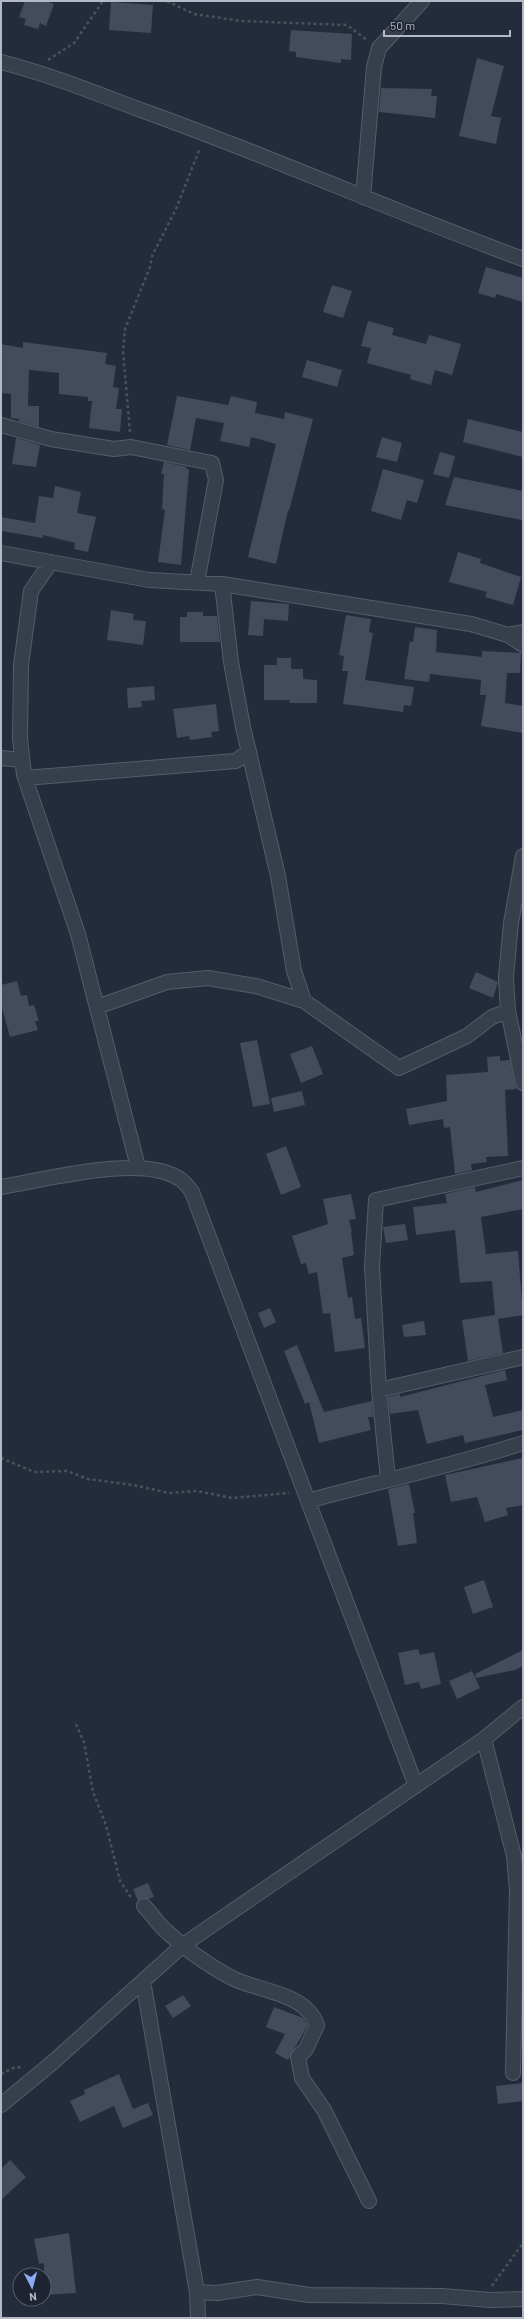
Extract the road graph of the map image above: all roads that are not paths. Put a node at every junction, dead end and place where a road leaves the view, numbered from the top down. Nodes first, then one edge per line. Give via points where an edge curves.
1 (422, 1) edge
2 (1, 62) edge
3 (363, 197) junction
4 (523, 259) edge
5 (1, 425) edge
6 (1, 553) edge
7 (51, 562) junction
8 (197, 582) junction
9 (222, 584) junction
10 (523, 632) edge
11 (508, 635) junction
12 (523, 645) edge
13 (249, 751) junction
14 (1, 758) edge
15 (22, 760) junction
16 (25, 778) junction
17 (523, 856) edge
18 (304, 1001) junction
19 (96, 1007) junction
20 (508, 1011) junction
21 (519, 1038) edge
22 (523, 1083) edge
23 (138, 1167) junction
24 (523, 1168) edge
25 (1, 1187) edge
26 (523, 1357) edge
27 (379, 1390) junction
28 (523, 1443) edge
29 (388, 1479) junction
30 (308, 1501) junction
31 (523, 1707) edge
32 (484, 1739) junction
33 (416, 1786) junction
34 (144, 1906) road end
35 (183, 1945) junction
36 (143, 1981) junction
37 (513, 2073) dead end
38 (1, 2105) edge
39 (369, 2201) dead end
40 (197, 2292) junction
41 (523, 2299) edge
42 (198, 2318) edge

1 - 3 street via 379,48 374,67
2 - 3 street via 33,70 206,133
3 - 4 street
5 - 8 street via 51,439 114,449 131,447 212,464 216,480
6 - 7 street
7 - 8 street via 148,580
7 - 15 street via 31,591 21,665
8 - 9 street
9 - 11 street via 471,624
9 - 13 street via 231,662
10 - 11 street
11 - 12 street
13 - 16 street via 236,761
13 - 18 street via 278,876 294,971
14 - 15 street
15 - 16 street
16 - 19 street via 78,934
17 - 20 street via 511,923 506,977
18 - 19 street via 256,986 208,978 167,982
18 - 20 street via 399,1068 467,1036 492,1016
19 - 23 street
20 - 21 street
21 - 22 street
23 - 25 street via 100,1170
23 - 30 street via 180,1179 192,1192
24 - 27 street via 376,1200 372,1266
26 - 27 street
27 - 29 street
28 - 29 street via 474,1459
29 - 30 street
30 - 33 street
31 - 32 street
32 - 33 street
32 - 37 street via 514,1856 517,1890
33 - 35 street
34 - 35 street via 163,1928
35 - 36 street
35 - 39 street via 209,1965 234,1979 303,2004 314,2015 318,2025 306,2049 298,2057 302,2078 324,2110
36 - 38 street
36 - 40 street
40 - 41 street via 217,2293 257,2287 309,2295
40 - 42 street

